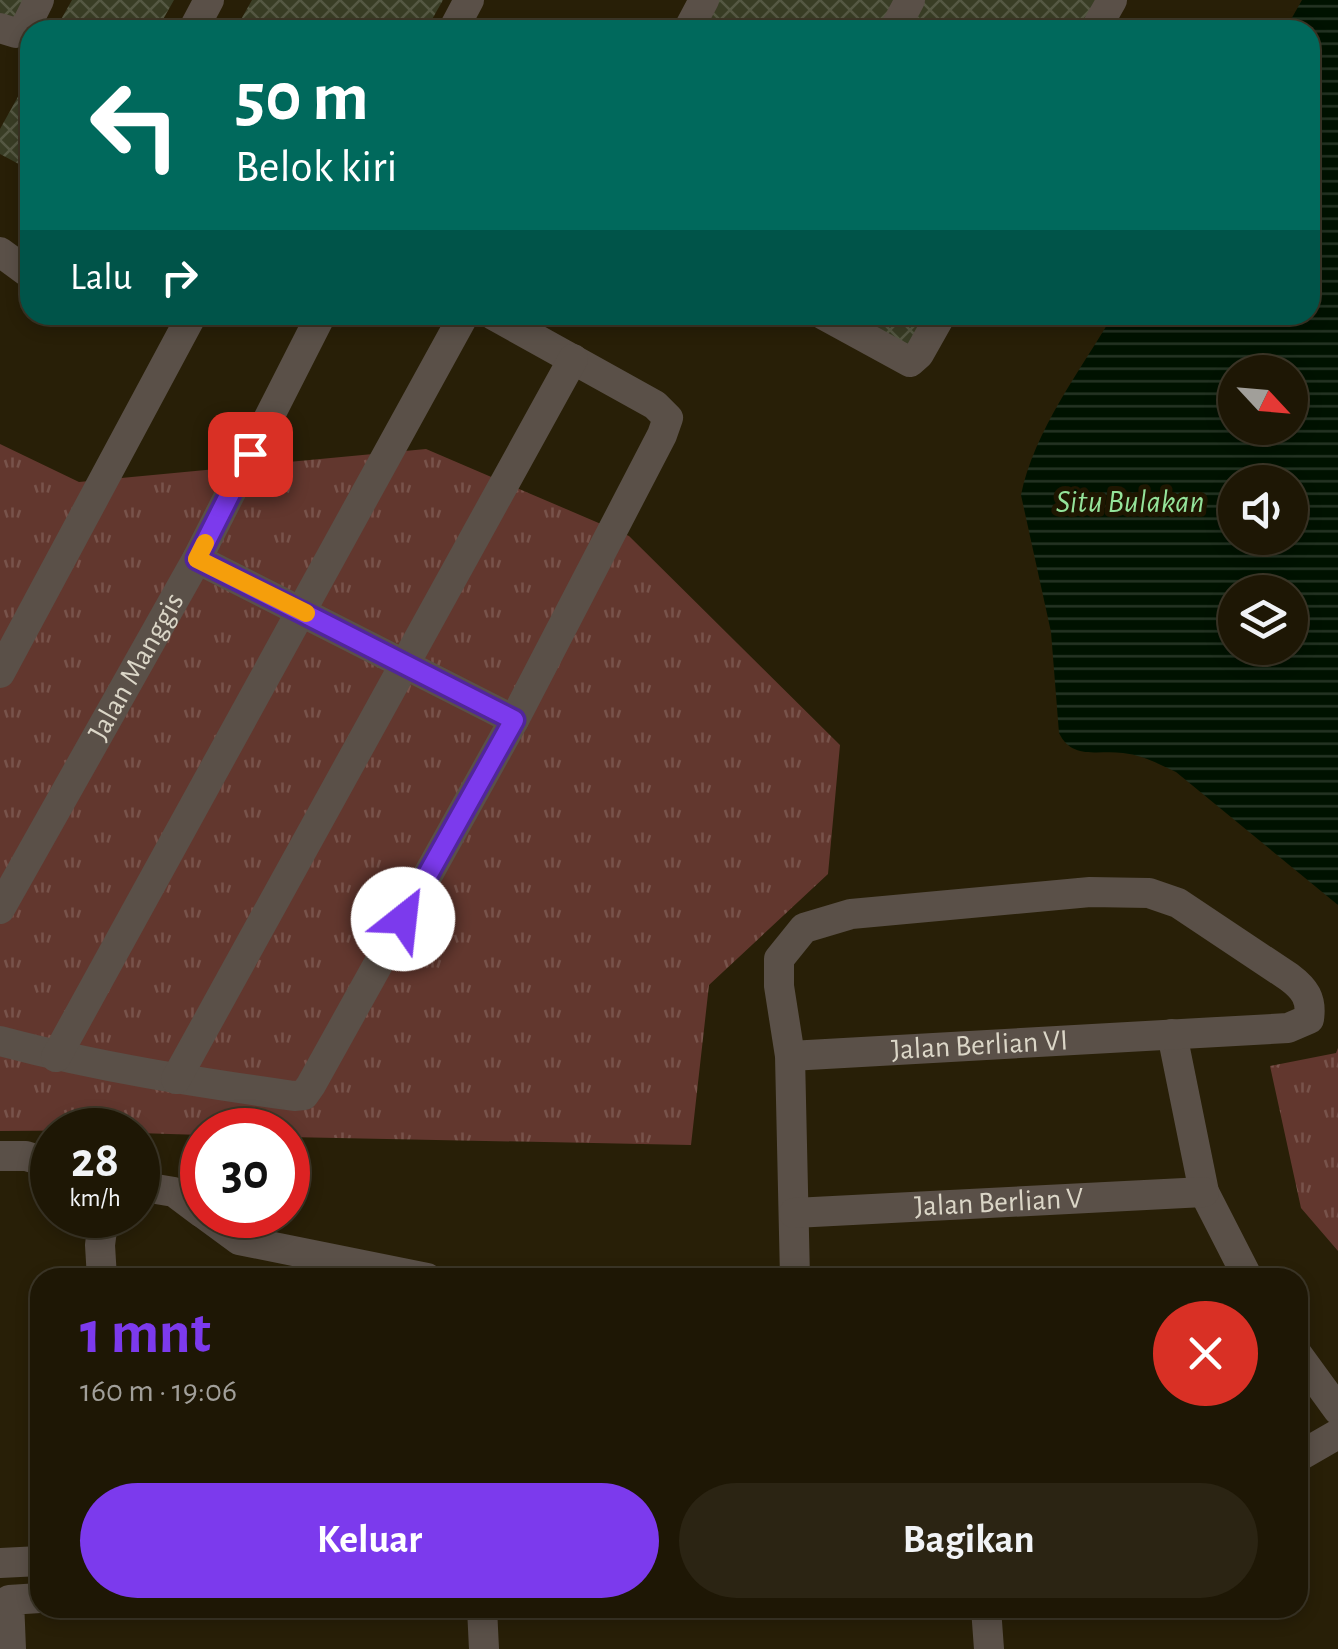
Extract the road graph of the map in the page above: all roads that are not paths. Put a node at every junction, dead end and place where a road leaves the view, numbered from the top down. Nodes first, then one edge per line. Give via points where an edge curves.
1 (187, 325) edge
2 (315, 325) edge
3 (459, 325) edge
4 (512, 325) edge
5 (842, 325) edge
6 (935, 325) edge
7 (573, 359) junction
8 (197, 559) junction
9 (302, 610) junction
10 (406, 666) junction
11 (0, 673) edge
12 (514, 720) junction
13 (0, 909) edge
14 (1172, 1034) junction
15 (0, 1041) edge
16 (790, 1056) junction
17 (56, 1057) junction
18 (176, 1080) junction
19 (0, 1156) edge
20 (30, 1157) edge
21 (1204, 1192) junction
22 (794, 1213) junction
23 (101, 1238) edge
24 (236, 1238) edge
25 (101, 1268) edge
26 (325, 1268) edge
27 (795, 1268) edge
28 (1243, 1268) edge
29 (1308, 1369) edge
30 (1338, 1410) edge
31 (1338, 1434) edge
32 (1308, 1451) edge
33 (30, 1562) edge
34 (0, 1564) edge
35 (16, 1600) edge
36 (482, 1618) edge
37 (987, 1618) edge
38 (10, 1649) edge
39 (484, 1649) edge
40 (989, 1649) edge

1 - 11 street
2 - 8 street, Jalan Manggis
3 - 9 street
4 - 7 street
5 - 6 street via 910,362
7 - 10 street
7 - 12 street via 668,418
8 - 9 street
8 - 13 street, Jalan Manggis
9 - 10 street
9 - 17 street
10 - 12 street
10 - 18 street
12 - 18 street via 304,1095
14 - 16 street, Jalan Berlian VI
14 - 16 street, Jalan Berlian VI via 1288,1028 1309,1019 1309,998 1289,977 1178,904 1150,893 1090,892 851,914 804,928 779,959
14 - 21 street
15 - 17 street
16 - 22 street
17 - 18 street
19 - 20 street
21 - 22 street, Jalan Berlian V
21 - 28 street
22 - 27 street
23 - 25 street
24 - 26 street
29 - 30 street
31 - 32 street
33 - 34 street
35 - 38 street
36 - 39 street
37 - 40 street

